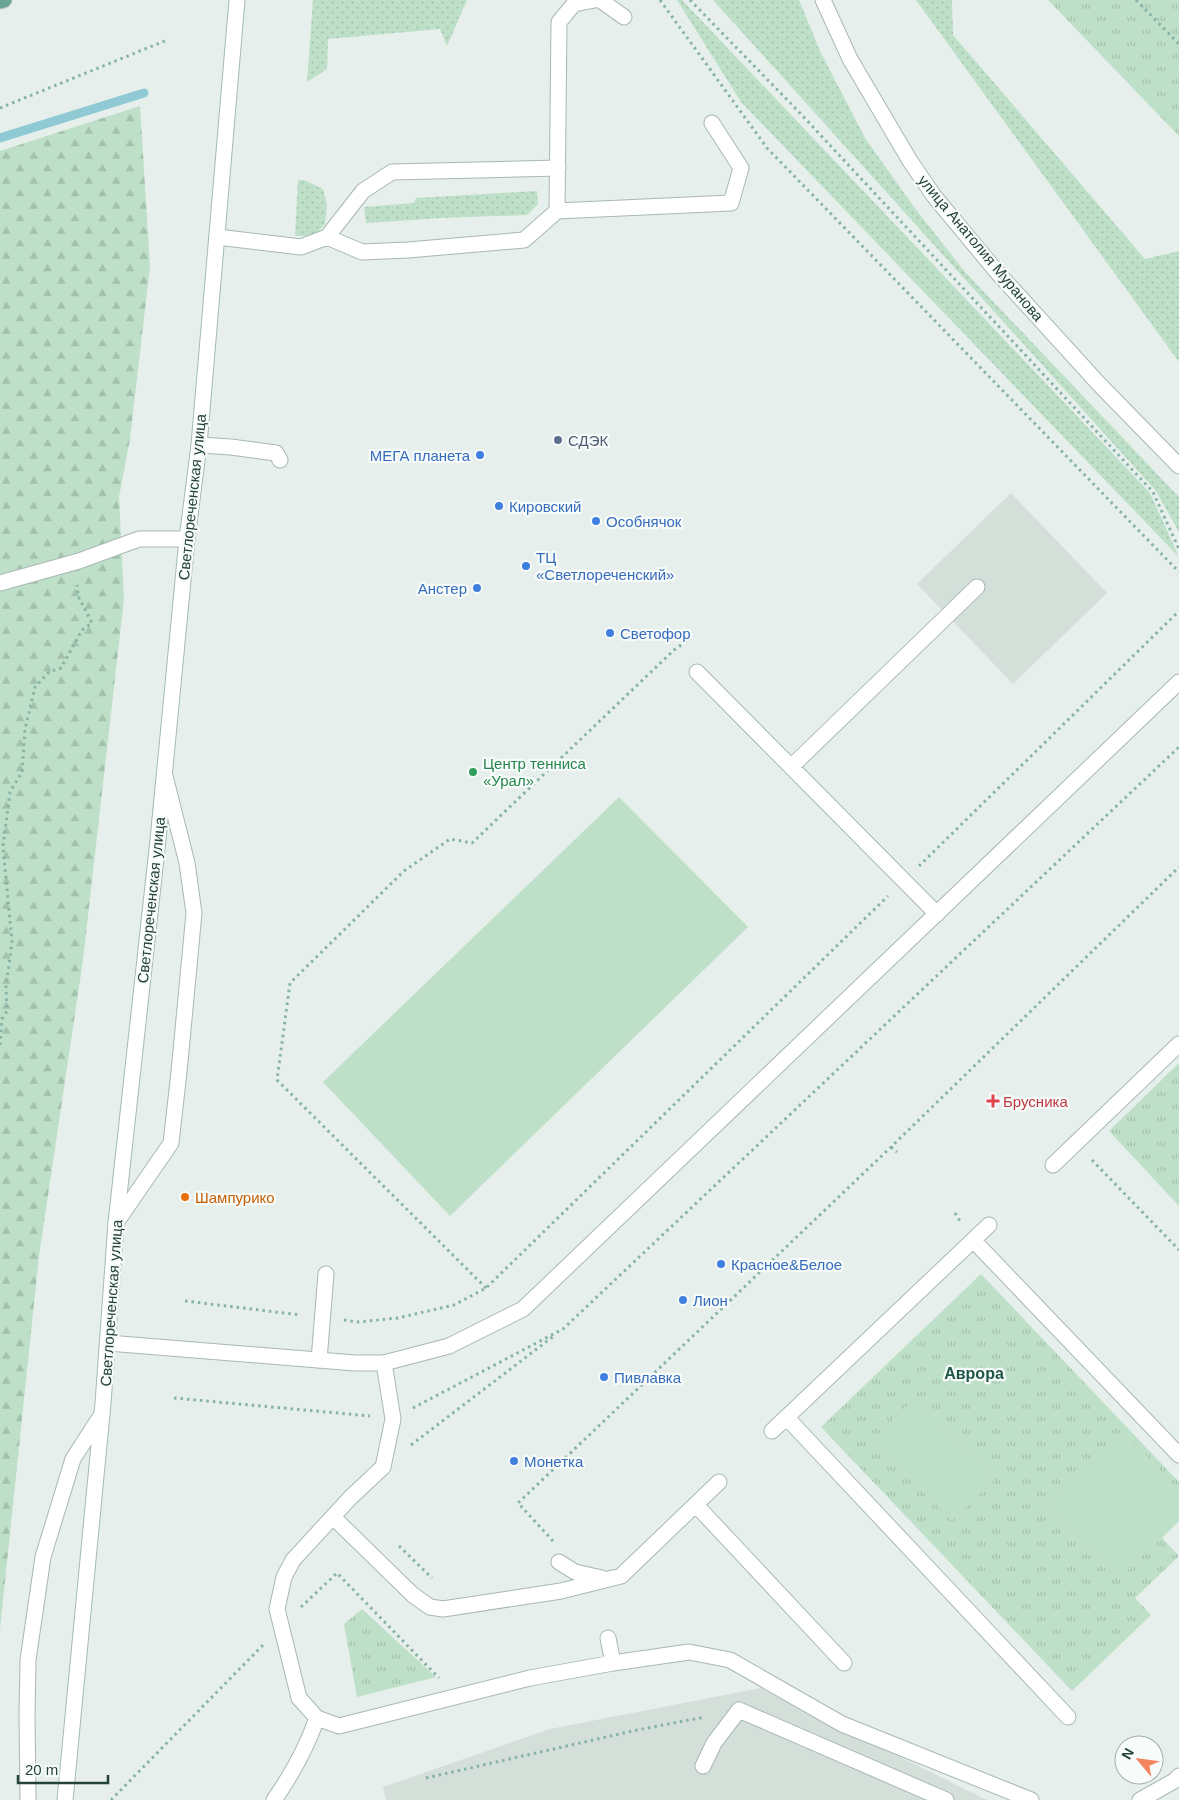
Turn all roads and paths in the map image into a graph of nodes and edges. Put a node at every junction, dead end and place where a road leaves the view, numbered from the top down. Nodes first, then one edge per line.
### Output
1 (4, 0) edge
2 (237, 0) edge
3 (595, 0) edge
4 (600, 0) edge
5 (660, 0) edge
6 (690, 0) edge
7 (823, 0) edge
8 (1136, 0) edge
9 (0, 1) edge
10 (624, 17) dead end
11 (167, 40) dead end
12 (1179, 44) edge
13 (0, 108) edge
14 (712, 123) dead end
15 (558, 168) junction
16 (557, 211) junction
17 (217, 237) junction
18 (327, 237) junction
19 (199, 445) junction
20 (280, 460) dead end
21 (1179, 466) edge
22 (187, 539) junction
23 (1179, 549) edge
24 (74, 562) junction
25 (1179, 572) edge
26 (0, 583) edge
27 (976, 587) dead end
28 (1179, 611) edge
29 (691, 638) dead end
30 (697, 672) dead end
31 (1179, 682) edge
32 (791, 767) junction
33 (164, 772) junction
34 (1179, 867) edge
35 (903, 881) junction
36 (937, 914) junction
37 (1179, 1044) edge
38 (0, 1045) edge
39 (1076, 1143) junction
40 (891, 1147) junction
41 (897, 1152) dead end
42 (1053, 1164) dead end
43 (116, 1223) junction
44 (989, 1225) dead end
45 (973, 1240) junction
46 (1179, 1250) edge
47 (326, 1274) dead end
48 (486, 1288) junction
49 (185, 1301) dead end
50 (322, 1318) junction
51 (563, 1329) dead end
52 (108, 1343) junction
53 (319, 1360) junction
54 (384, 1363) junction
55 (102, 1414) junction
56 (787, 1418) junction
57 (772, 1431) dead end
58 (1179, 1455) edge
59 (383, 1467) junction
60 (720, 1482) dead end
61 (696, 1506) junction
62 (333, 1517) junction
63 (392, 1539) dead end
64 (558, 1546) dead end
65 (559, 1562) dead end
66 (621, 1576) junction
67 (435, 1580) dead end
68 (281, 1626) junction
69 (608, 1638) dead end
70 (613, 1663) junction
71 (844, 1663) dead end
72 (456, 1696) junction
73 (740, 1710) junction
74 (1068, 1717) dead end
75 (317, 1718) junction
76 (703, 1766) dead end
77 (1179, 1776) edge
78 (426, 1778) dead end
79 (28, 1800) edge
80 (65, 1800) edge
81 (111, 1800) edge
82 (274, 1800) edge
83 (946, 1800) edge
84 (1031, 1800) edge
85 (1140, 1800) edge

1 - 9 main road
2 - 17 street, Светлореченская улица
3 - 15 street
4 - 10 street
5 - 25 path
6 - 23 path
7 - 21 street, улица Анатолия Муранова
8 - 12 path
11 - 13 path
14 - 16 street
15 - 16 street
15 - 18 street
16 - 18 street
17 - 18 street
17 - 19 street, Светлореченская улица
19 - 20 street
19 - 22 street, Светлореченская улица
22 - 24 street
22 - 33 street, Светлореченская улица
24 - 26 street
24 - 38 path
27 - 32 street
28 - 35 path
29 - 48 path
30 - 32 street
31 - 36 street
32 - 35 street
33 - 43 street, Светлореченская улица
33 - 43 street
34 - 40 path
35 - 36 street
35 - 48 path
36 - 54 street
37 - 39 street
39 - 42 street
39 - 46 path
40 - 41 path
40 - 64 path
43 - 52 street, Светлореченская улица
44 - 45 street
45 - 56 street
45 - 58 street
47 - 50 street
48 - 50 path
49 - 50 path
50 - 53 street
51 - 59 path
52 - 53 street
52 - 55 street, Светлореченская улица
53 - 54 street
54 - 59 street
55 - 79 street
55 - 80 street, Светлореченская улица
56 - 57 street
56 - 74 street
59 - 62 street
60 - 61 street
61 - 66 street
61 - 71 street
62 - 66 street
62 - 68 street
63 - 67 path
65 - 66 street
68 - 72 path
68 - 75 street
68 - 81 path
69 - 70 street
70 - 72 street
70 - 84 street
72 - 75 street
73 - 76 street
73 - 78 path
73 - 83 street
75 - 82 street
77 - 85 street

